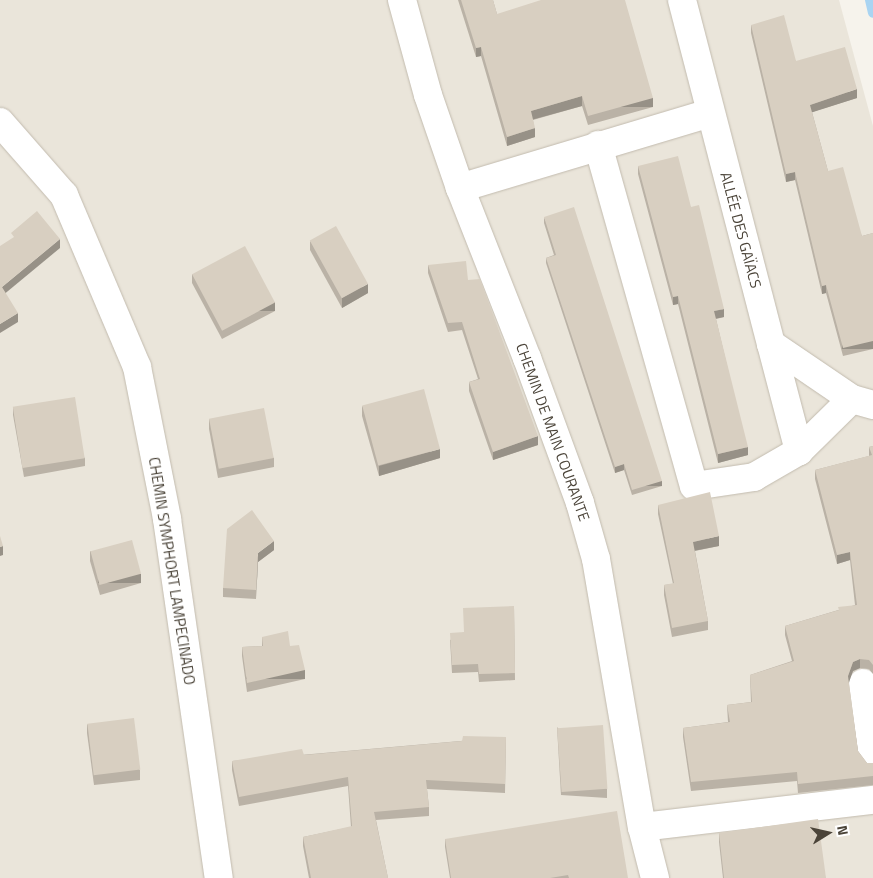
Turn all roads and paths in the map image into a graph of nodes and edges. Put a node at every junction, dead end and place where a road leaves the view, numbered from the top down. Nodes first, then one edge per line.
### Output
1 (402, 0) edge
2 (682, 0) edge
3 (710, 113) junction
4 (0, 122) edge
5 (598, 145) junction
6 (460, 188) junction
7 (771, 344) junction
8 (863, 402) edge
9 (799, 450) junction
10 (863, 682) dead end
11 (873, 758) edge
12 (873, 800) edge
13 (642, 827) junction
14 (219, 878) edge
15 (655, 878) edge

1 - 6 street, CHEMIN DE MAIN COURANTE
2 - 3 street, ALLÉE DES GAÏACS
3 - 5 street
3 - 7 street, ALLÉE DES GAÏACS
4 - 14 street, CHEMIN SYMPHORT LAMPECINADO
5 - 6 street
5 - 9 street
6 - 13 street, CHEMIN DE MAIN COURANTE
7 - 8 street
7 - 9 street, ALLÉE DES GAÏACS
8 - 9 street
10 - 11 street
12 - 13 street
13 - 15 street, CHEMIN DE MAIN COURANTE

